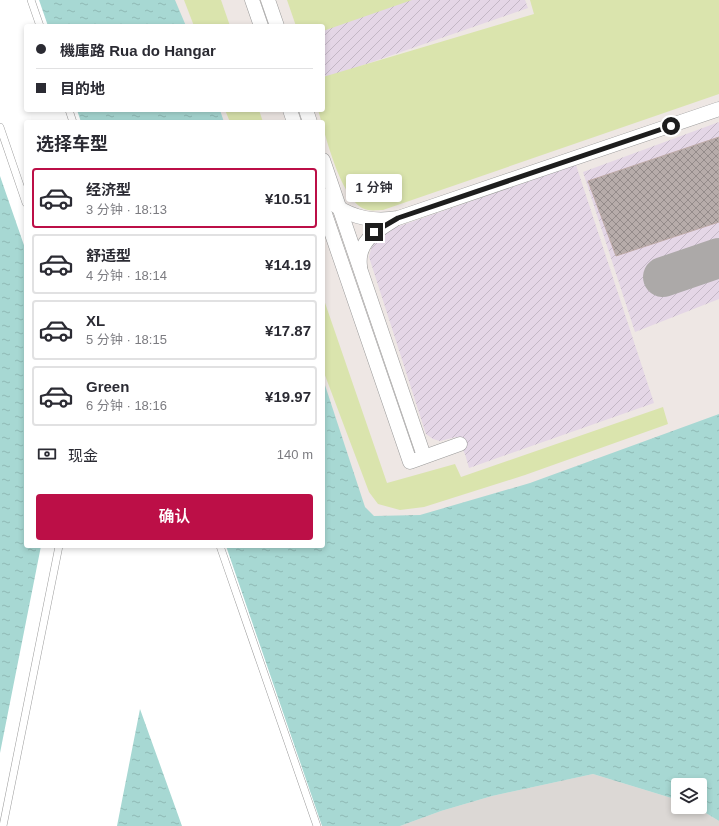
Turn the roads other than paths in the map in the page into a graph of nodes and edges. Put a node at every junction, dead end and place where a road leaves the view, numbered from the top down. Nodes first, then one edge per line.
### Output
1 (31, 0) edge
2 (252, 0) edge
3 (268, 0) edge
4 (39, 24) edge
5 (260, 24) edge
6 (276, 24) edge
7 (719, 109) edge
8 (0, 127) edge
9 (325, 166) edge
10 (24, 197) edge
11 (325, 197) edge
12 (340, 209) junction
13 (325, 214) edge
14 (398, 218) junction
15 (363, 276) junction
16 (460, 444) dead end
17 (424, 456) junction
18 (59, 548) edge
19 (221, 548) edge
20 (3, 826) edge
21 (317, 826) edge

1 - 4 lane
2 - 5 street
3 - 6 street
7 - 14 street
8 - 10 lane
9 - 12 street
11 - 12 street
12 - 14 street
12 - 15 street
13 - 17 street
14 - 15 street
15 - 17 street
16 - 17 street
18 - 20 lane
19 - 21 lane

